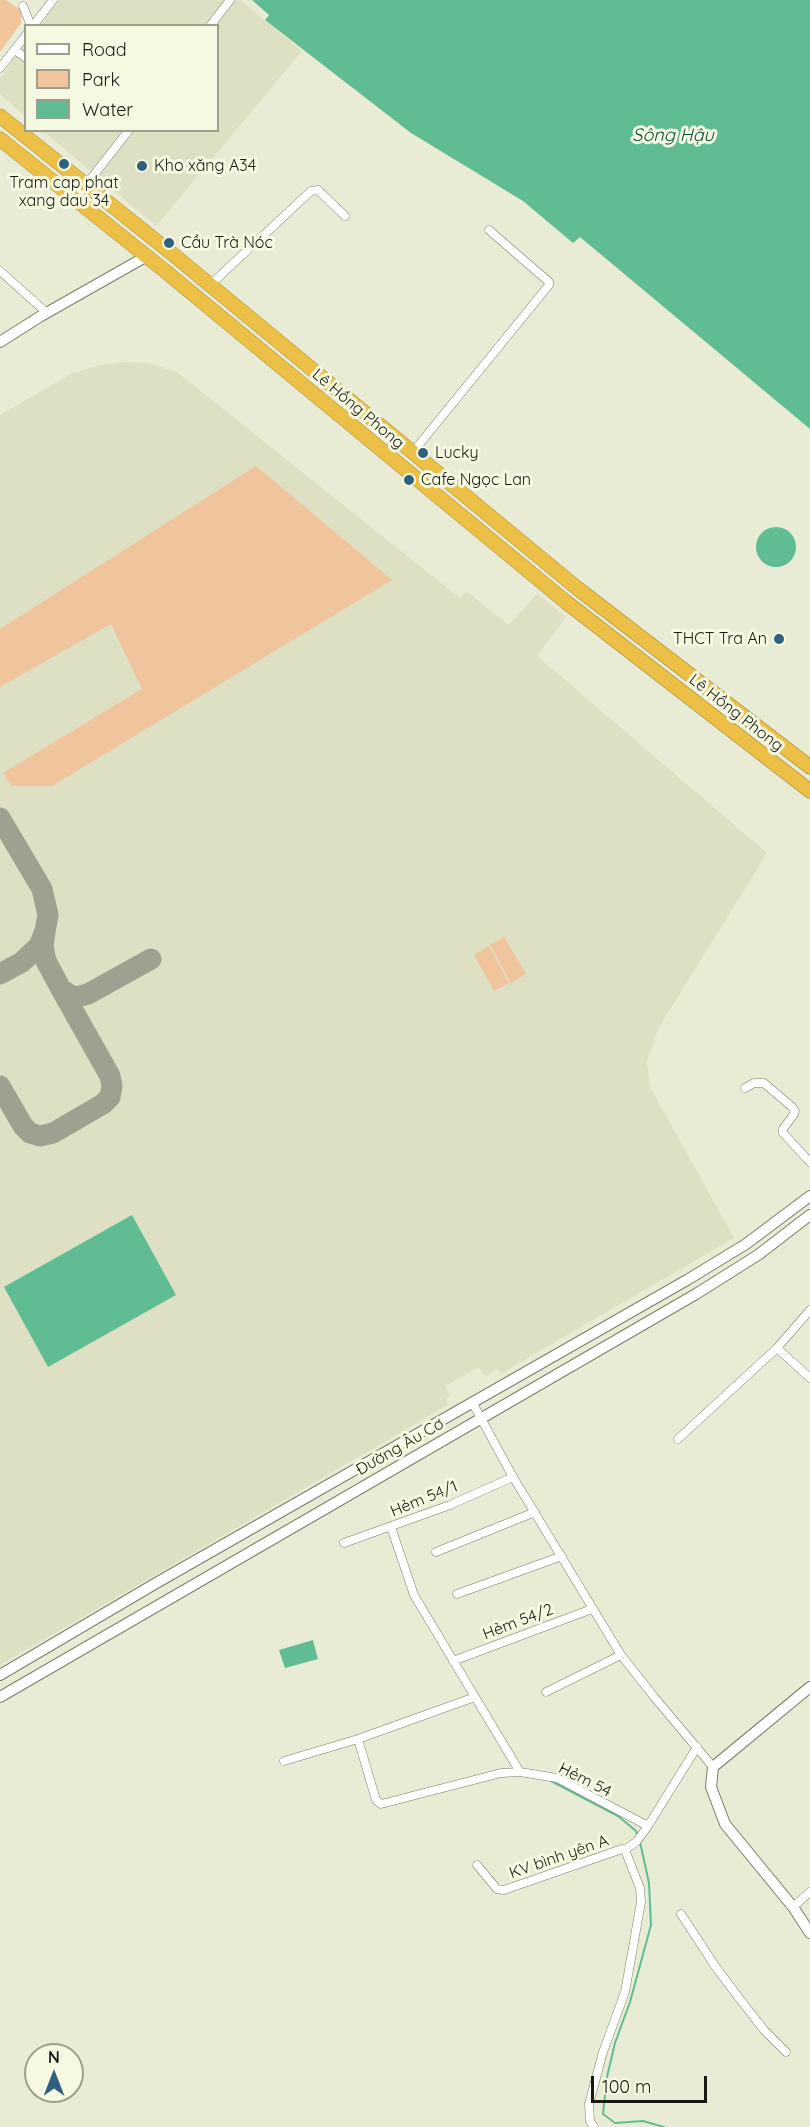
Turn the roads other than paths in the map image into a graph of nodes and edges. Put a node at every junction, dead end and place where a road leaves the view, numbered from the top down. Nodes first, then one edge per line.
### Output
1 (52, 0) edge
2 (230, 0) edge
3 (23, 6) dead end
4 (31, 24) edge
5 (34, 24) edge
6 (212, 24) edge
7 (24, 38) edge
8 (15, 50) junction
9 (24, 56) edge
10 (0, 68) edge
11 (0, 116) edge
12 (125, 132) edge
13 (2, 142) edge
14 (86, 185) junction
15 (75, 199) junction
16 (345, 216) dead end
17 (489, 230) dead end
18 (147, 256) junction
19 (175, 256) junction
20 (0, 271) edge
21 (165, 271) junction
22 (210, 285) junction
23 (47, 313) junction
24 (0, 342) edge
25 (413, 452) junction
26 (810, 767) edge
27 (810, 791) edge
28 (745, 1088) dead end
29 (810, 1162) edge
30 (810, 1196) edge
31 (810, 1215) edge
32 (661, 1295) junction
33 (670, 1309) junction
34 (810, 1310) edge
35 (777, 1348) junction
36 (810, 1378) edge
37 (472, 1402) junction
38 (481, 1417) junction
39 (678, 1439) dead end
40 (513, 1476) junction
41 (535, 1512) junction
42 (391, 1527) junction
43 (344, 1543) dead end
44 (436, 1551) dead end
45 (562, 1556) junction
46 (457, 1594) dead end
47 (592, 1609) junction
48 (621, 1655) junction
49 (453, 1661) junction
50 (0, 1675) edge
51 (810, 1688) edge
52 (546, 1692) dead end
53 (0, 1696) edge
54 (475, 1697) junction
55 (358, 1739) junction
56 (697, 1747) junction
57 (284, 1761) dead end
58 (713, 1767) junction
59 (520, 1772) junction
60 (648, 1826) junction
61 (625, 1850) junction
62 (477, 1865) dead end
63 (810, 1892) edge
64 (793, 1907) junction
65 (681, 1914) dead end
66 (810, 1933) edge
67 (786, 2052) dead end
68 (594, 2127) edge

1 - 5 street
2 - 6 street
3 - 4 street
7 - 8 street
8 - 9 street
8 - 10 street
11 - 14 highway, Lê Hồng Phong
12 - 14 street
13 - 15 highway, Lê Hồng Phong
14 - 15 street
14 - 19 highway, Lê Hồng Phong
15 - 18 highway, Lê Hồng Phong
16 - 22 street
17 - 25 street
18 - 21 highway, Lê Hồng Phong
18 - 23 street
19 - 21 highway
19 - 22 highway, Lê Hồng Phong
20 - 23 street
21 - 27 highway, Lê Hồng Phong
22 - 25 highway, Lê Hồng Phong
23 - 24 street
25 - 26 highway, Lê Hồng Phong
28 - 29 street
30 - 32 street, Đường Âu Cơ
31 - 33 street, Đường Âu Cơ
32 - 33 street
32 - 37 street, Đường Âu Cơ
33 - 38 street, Đường Âu Cơ
34 - 35 street
35 - 36 street
35 - 39 street
37 - 38 street
37 - 50 street, Đường Âu Cơ
38 - 40 street
38 - 53 street, Đường Âu Cơ
40 - 41 street
40 - 42 street, Hẻm 54/1
41 - 44 street
41 - 45 street
42 - 43 street, Hẻm 54/1
42 - 49 street
45 - 46 street
45 - 47 street
47 - 48 street
47 - 49 street, Hẻm 54/2
48 - 52 street
48 - 56 street
49 - 54 street
51 - 58 street
54 - 55 street
54 - 59 street
55 - 57 street
55 - 59 street, Hẻm 54
56 - 58 street
56 - 60 street
58 - 64 street
59 - 60 street, Hẻm 54
60 - 61 street
61 - 62 street, KV bình yên A
61 - 68 street, KV bình yên A
63 - 64 street
64 - 66 street
65 - 67 street

